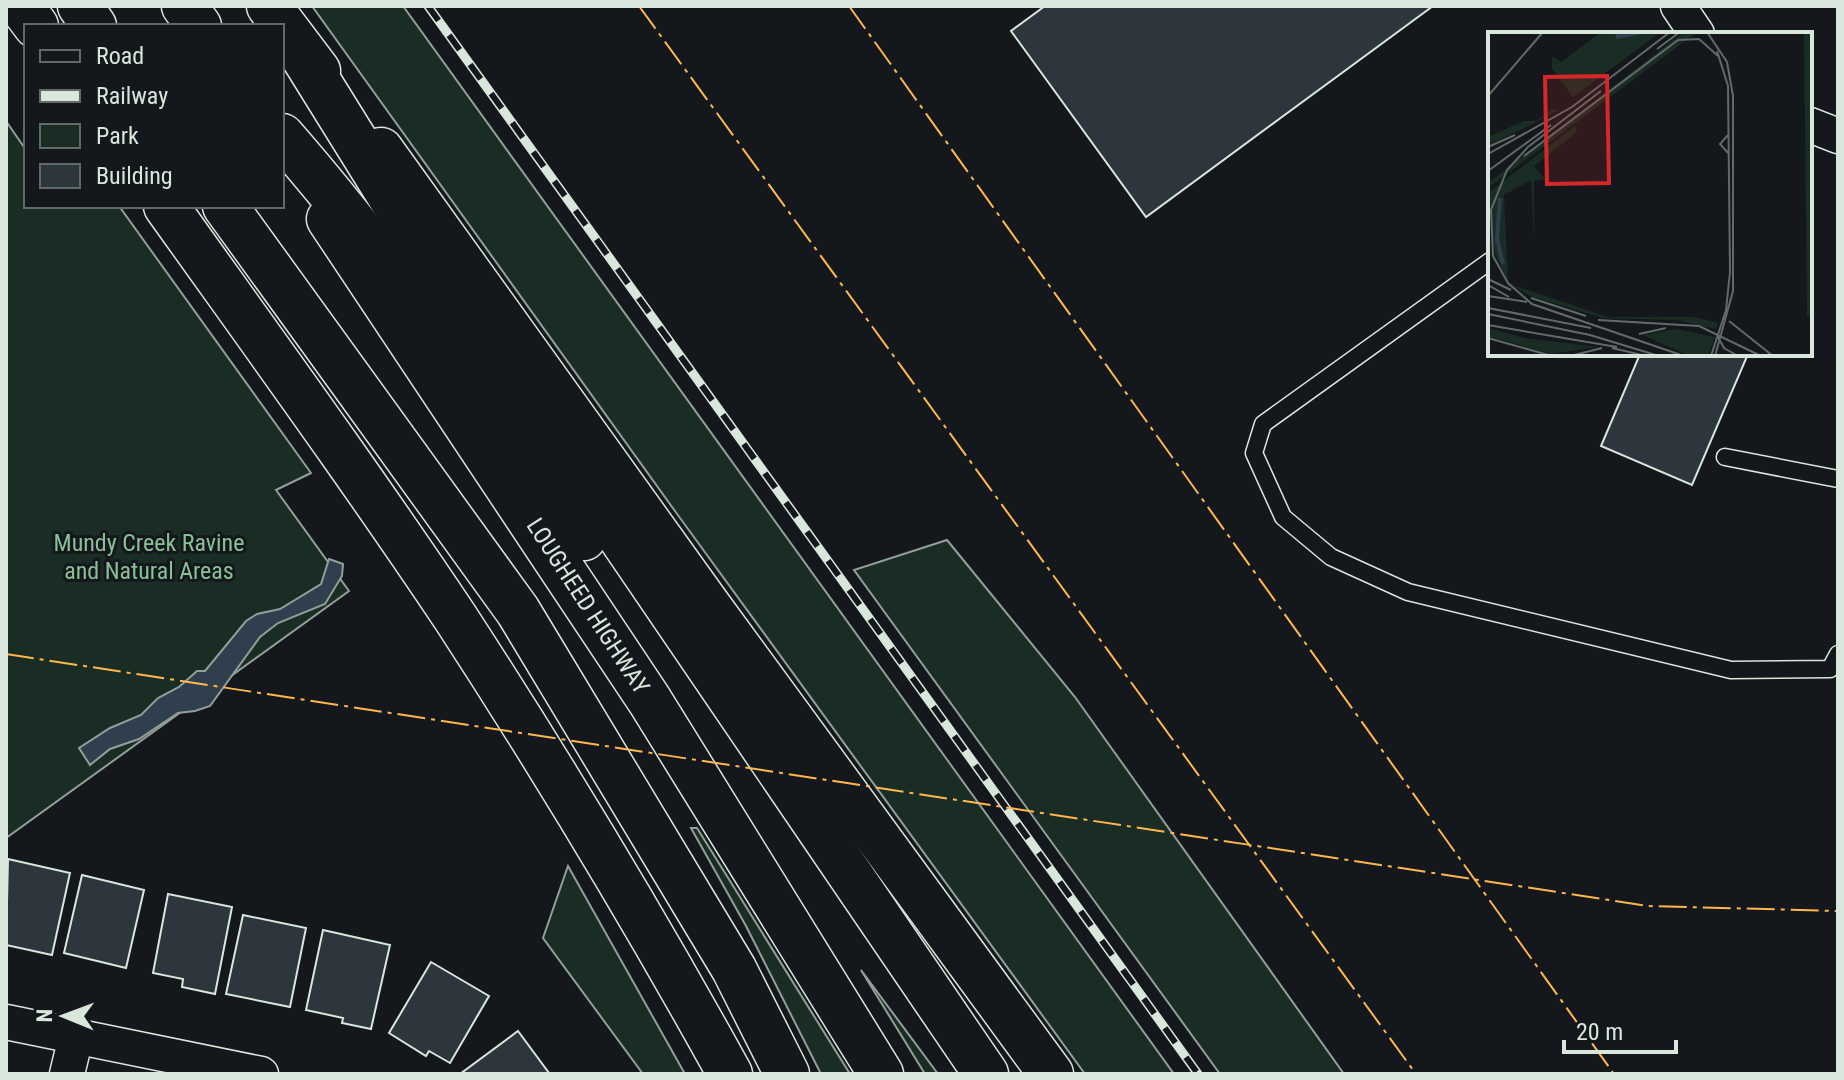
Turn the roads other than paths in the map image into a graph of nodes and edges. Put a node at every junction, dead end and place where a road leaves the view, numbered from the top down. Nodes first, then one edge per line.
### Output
1 (21, 6) edge
2 (80, 6) edge
3 (184, 6) edge
4 (269, 6) edge
5 (1678, 6) edge
6 (34, 24) edge
7 (93, 24) edge
8 (198, 24) edge
9 (282, 24) edge
10 (284, 28) edge
11 (1696, 32) edge
12 (294, 42) junction
13 (1812, 126) edge
14 (1838, 136) edge
15 (284, 138) edge
16 (284, 150) edge
17 (167, 208) edge
18 (226, 208) edge
19 (1488, 262) edge
20 (1725, 457) dead end
21 (1838, 479) edge
22 (1838, 654) edge
23 (6, 1022) edge
24 (76, 1037) junction
25 (67, 1074) edge
26 (261, 1074) edge
27 (730, 1074) edge
28 (787, 1074) edge
29 (881, 1074) edge
30 (959, 1074) edge
31 (986, 1074) edge
32 (1051, 1074) edge

1 - 6 main road
2 - 7 main road
3 - 8 main road
4 - 9 main road
5 - 11 street
10 - 12 main road
12 - 31 main road
12 - 32 main road
13 - 14 street
15 - 30 main road
16 - 29 main road, LOUGHEED HIGHWAY
17 - 27 main road
18 - 28 main road
19 - 22 lane
20 - 21 lane
23 - 24 street
24 - 25 street
24 - 26 street

